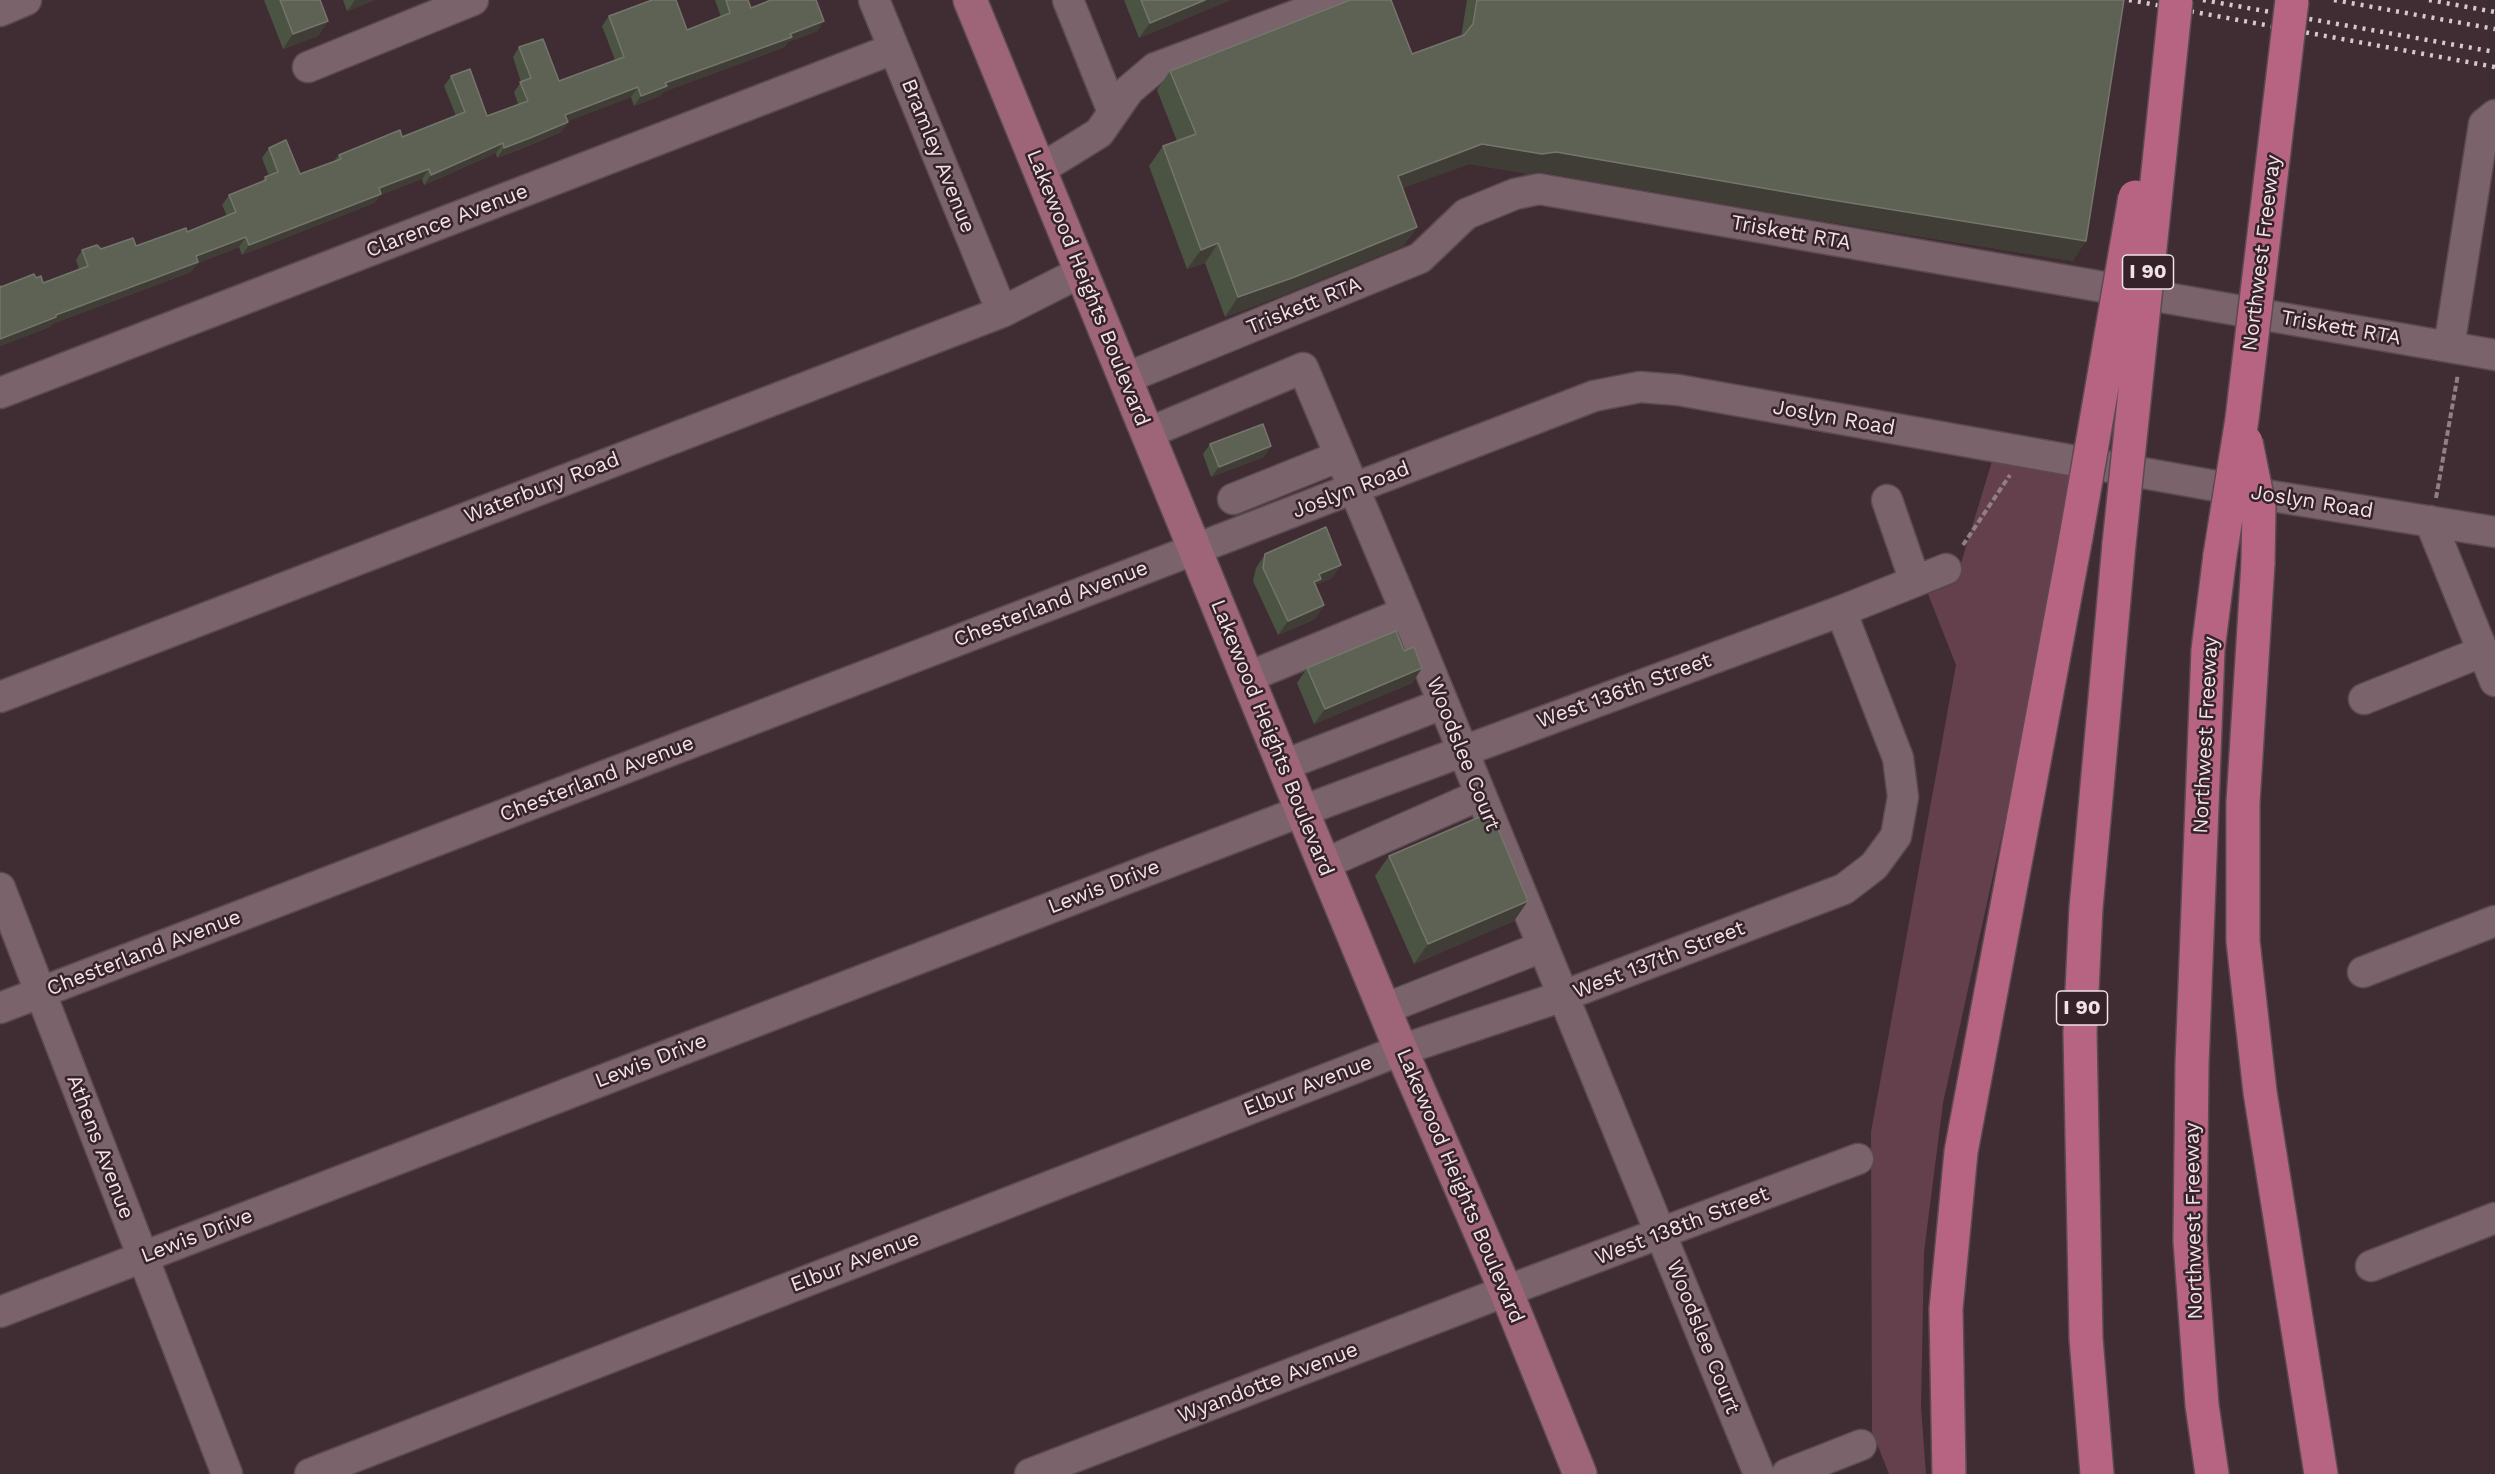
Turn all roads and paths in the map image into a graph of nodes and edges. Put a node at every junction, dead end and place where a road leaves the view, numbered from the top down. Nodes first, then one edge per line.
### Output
1 (26, 0) edge
2 (473, 0) edge
3 (874, 0) edge
4 (970, 0) edge
5 (1068, 0) edge
6 (1336, 0) edge
7 (2170, 0) edge
8 (2176, 0) edge
9 (2292, 0) edge
10 (0, 10) edge
11 (893, 49) junction
12 (308, 67) dead end
13 (1113, 112) junction
14 (2495, 115) edge
15 (1039, 170) junction
16 (1081, 272) junction
17 (1002, 312) junction
18 (2456, 348) junction
19 (2495, 355) edge
20 (1126, 378) junction
21 (0, 393) edge
22 (2242, 419) junction
23 (1148, 433) junction
24 (1340, 456) junction
25 (2010, 475) dead end
26 (1353, 489) junction
27 (1233, 499) dead end
28 (1887, 500) dead end
29 (2433, 509) junction
30 (2495, 532) edge
31 (1195, 549) junction
32 (1954, 557) joint
33 (1915, 581) junction
34 (1841, 611) junction
35 (1406, 612) junction
36 (2484, 651) junction
37 (1248, 677) junction
38 (2495, 681) edge
39 (0, 697) edge
40 (2364, 699) dead end
41 (1442, 704) junction
42 (1462, 751) junction
43 (1284, 765) junction
44 (1480, 795) junction
45 (1302, 811) junction
46 (1324, 864) junction
47 (0, 888) edge
48 (2495, 921) edge
49 (1542, 947) junction
50 (2363, 972) dead end
51 (40, 993) junction
52 (1563, 996) junction
53 (0, 1008) edge
54 (1384, 1009) junction
55 (1401, 1050) junction
56 (1858, 1159) dead end
57 (2495, 1218) edge
58 (1661, 1235) junction
59 (143, 1257) junction
60 (2371, 1266) dead end
61 (1506, 1291) junction
62 (0, 1312) edge
63 (1861, 1445) dead end
64 (227, 1474) edge
65 (310, 1474) edge
66 (1030, 1474) edge
67 (1580, 1474) edge
68 (1759, 1474) edge
69 (1787, 1474) edge
70 (1949, 1474) edge
71 (2097, 1474) edge
72 (2212, 1474) edge
73 (2321, 1474) edge

1 - 10 street
2 - 12 street
3 - 11 street, Bramley Avenue
4 - 15 main road, Lakewood Heights Boulevard
5 - 13 street
6 - 13 street
7 - 70 highway, bridge
8 - 71 highway, I 90, bridge
9 - 22 highway, Northwest Freeway, bridge
11 - 17 street, Bramley Avenue
11 - 21 street, Clarence Avenue
13 - 15 street
14 - 18 street
15 - 16 main road, Lakewood Heights Boulevard
16 - 17 street, Waterbury Road
16 - 20 main road, Lakewood Heights Boulevard
17 - 39 street, Waterbury Road
18 - 19 street, Triskett RTA
18 - 20 street, Triskett RTA
18 - 29 path
20 - 23 main road, Lakewood Heights Boulevard
22 - 72 highway, Northwest Freeway, bridge
22 - 73 highway, bridge
23 - 24 street, Woodslee Court
23 - 31 main road, Lakewood Heights Boulevard
24 - 26 street, Woodslee Court
24 - 27 street
25 - 32 path
26 - 29 street, Joslyn Road
26 - 31 street, Joslyn Road
26 - 35 street, Woodslee Court
28 - 33 street
29 - 30 street, Joslyn Road
29 - 36 street
31 - 37 main road, Lakewood Heights Boulevard
31 - 51 street, Chesterland Avenue
32 - 33 street, West 136th Street
33 - 34 street, West 136th Street
34 - 42 street, West 136th Street
34 - 52 street, West 137th Street
35 - 37 street
35 - 41 street, Woodslee Court
36 - 38 street
36 - 40 street
37 - 43 main road, Lakewood Heights Boulevard
41 - 42 street, Woodslee Court
41 - 43 street
42 - 44 street, Woodslee Court
42 - 45 street, West 136th Street
43 - 45 main road, Lakewood Heights Boulevard
44 - 46 street
44 - 49 street, Woodslee Court
45 - 46 main road, Lakewood Heights Boulevard
45 - 59 street, Lewis Drive
46 - 54 main road, Lakewood Heights Boulevard
47 - 51 street, Athens Avenue
48 - 50 street
49 - 52 street, Woodslee Court
49 - 54 street
51 - 53 street, Chesterland Avenue
51 - 59 street, Athens Avenue
52 - 55 street, West 137th Street
52 - 58 street, Woodslee Court
54 - 55 main road, Lakewood Heights Boulevard
55 - 61 main road, Lakewood Heights Boulevard
55 - 65 street, Elbur Avenue
56 - 58 street, West 138th Street
57 - 60 street
58 - 61 street, West 138th Street
58 - 68 street, Woodslee Court
59 - 62 street, Lewis Drive
59 - 64 street, Athens Avenue
61 - 66 street, Wyandotte Avenue
61 - 67 main road, Lakewood Heights Boulevard
63 - 69 street

